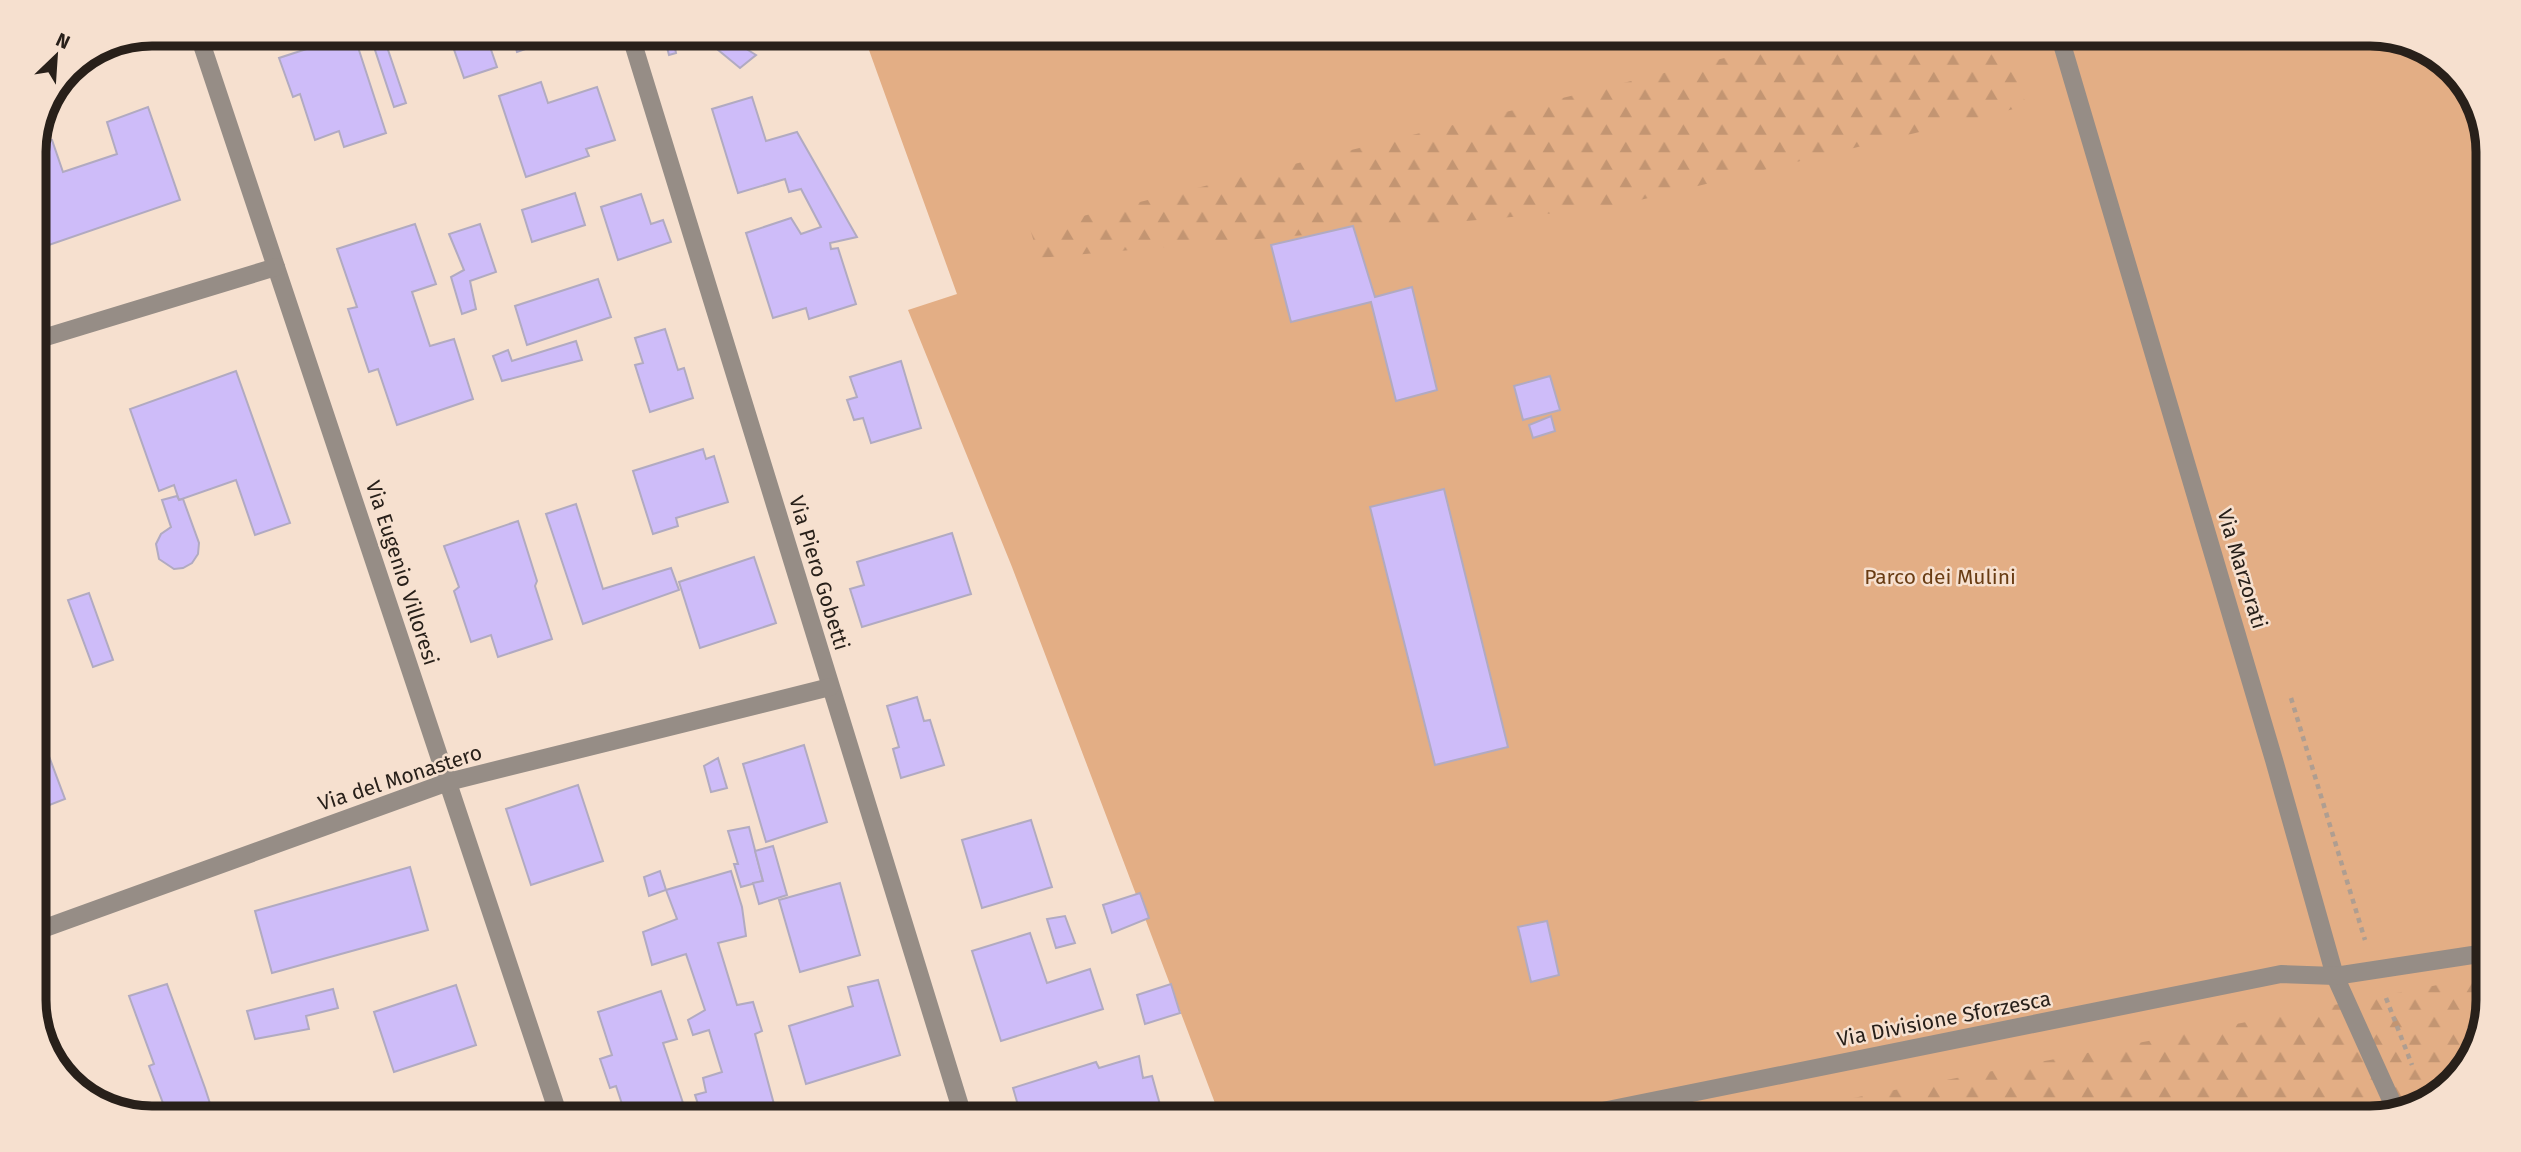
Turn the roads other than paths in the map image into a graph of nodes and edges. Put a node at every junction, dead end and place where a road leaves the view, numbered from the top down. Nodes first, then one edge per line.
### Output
1 (202, 45) edge
2 (634, 45) edge
3 (2062, 45) edge
4 (276, 267) junction
5 (46, 337) edge
6 (830, 687) junction
7 (448, 782) junction
8 (46, 928) edge
9 (2476, 955) edge
10 (2334, 976) junction
11 (2393, 1104) edge
12 (555, 1106) edge
13 (960, 1106) edge
14 (1627, 1106) edge

1 - 4 street, Via Eugenio Villoresi
2 - 6 street, Via Piero Gobetti
3 - 10 street, Via Marzorati
4 - 5 street
4 - 7 street, Via Eugenio Villoresi
6 - 7 street, Via del Monastero
6 - 13 street, Via Piero Gobetti
7 - 8 street, Via del Monastero
7 - 12 street, Via Eugenio Villoresi
9 - 10 street, Via Divisione Sforzesca
10 - 11 street, Via Marzorati
10 - 14 street, Via Divisione Sforzesca

